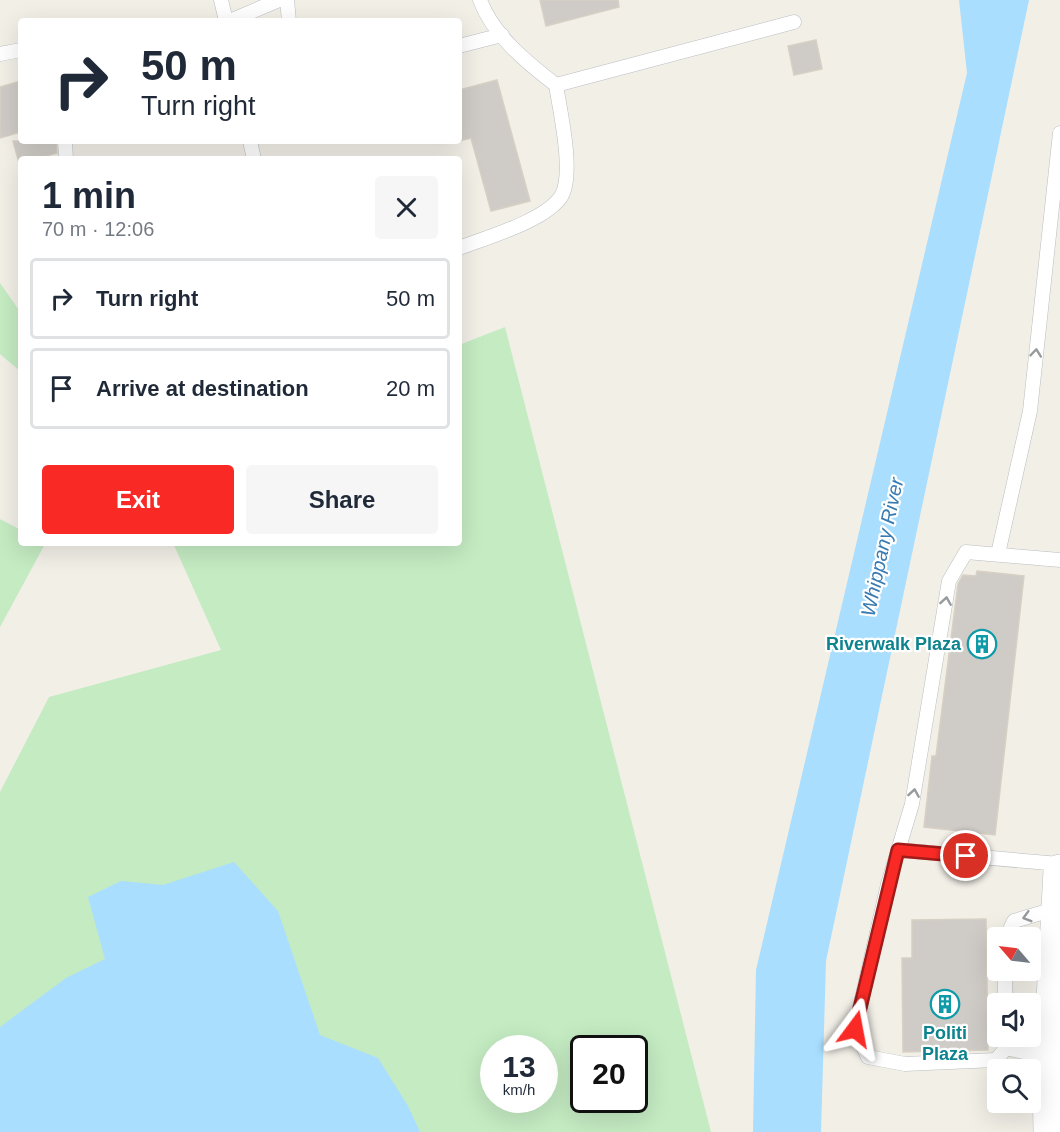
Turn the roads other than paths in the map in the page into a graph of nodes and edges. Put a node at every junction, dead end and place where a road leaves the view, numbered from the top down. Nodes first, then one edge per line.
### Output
1 (221, 0) edge
2 (279, 0) edge
3 (286, 0) edge
4 (480, 0) edge
5 (227, 18) edge
6 (235, 18) edge
7 (289, 18) edge
8 (794, 22) dead end
9 (502, 35) junction
10 (462, 45) edge
11 (18, 51) edge
12 (0, 54) edge
13 (556, 85) junction
14 (1060, 133) edge
15 (462, 247) edge
16 (998, 554) junction
17 (1060, 560) edge
18 (898, 850) junction
19 (1060, 864) edge
20 (1060, 870) edge
21 (1059, 908) edge
22 (1011, 927) edge
23 (1057, 984) edge
24 (1054, 1043) edge
25 (1003, 1047) edge
26 (1050, 1132) edge

1 - 5 lane
2 - 6 lane
3 - 7 lane
4 - 9 lane
8 - 13 lane
9 - 10 lane
9 - 13 lane
11 - 12 lane
13 - 15 lane
16 -> 14 lane
16 - 17 lane
18 -> 16 lane
18 - 19 lane
18 - 25 lane
20 - 21 main road
21 -> 22 lane
21 - 23 main road
23 - 24 main road
24 - 26 main road

